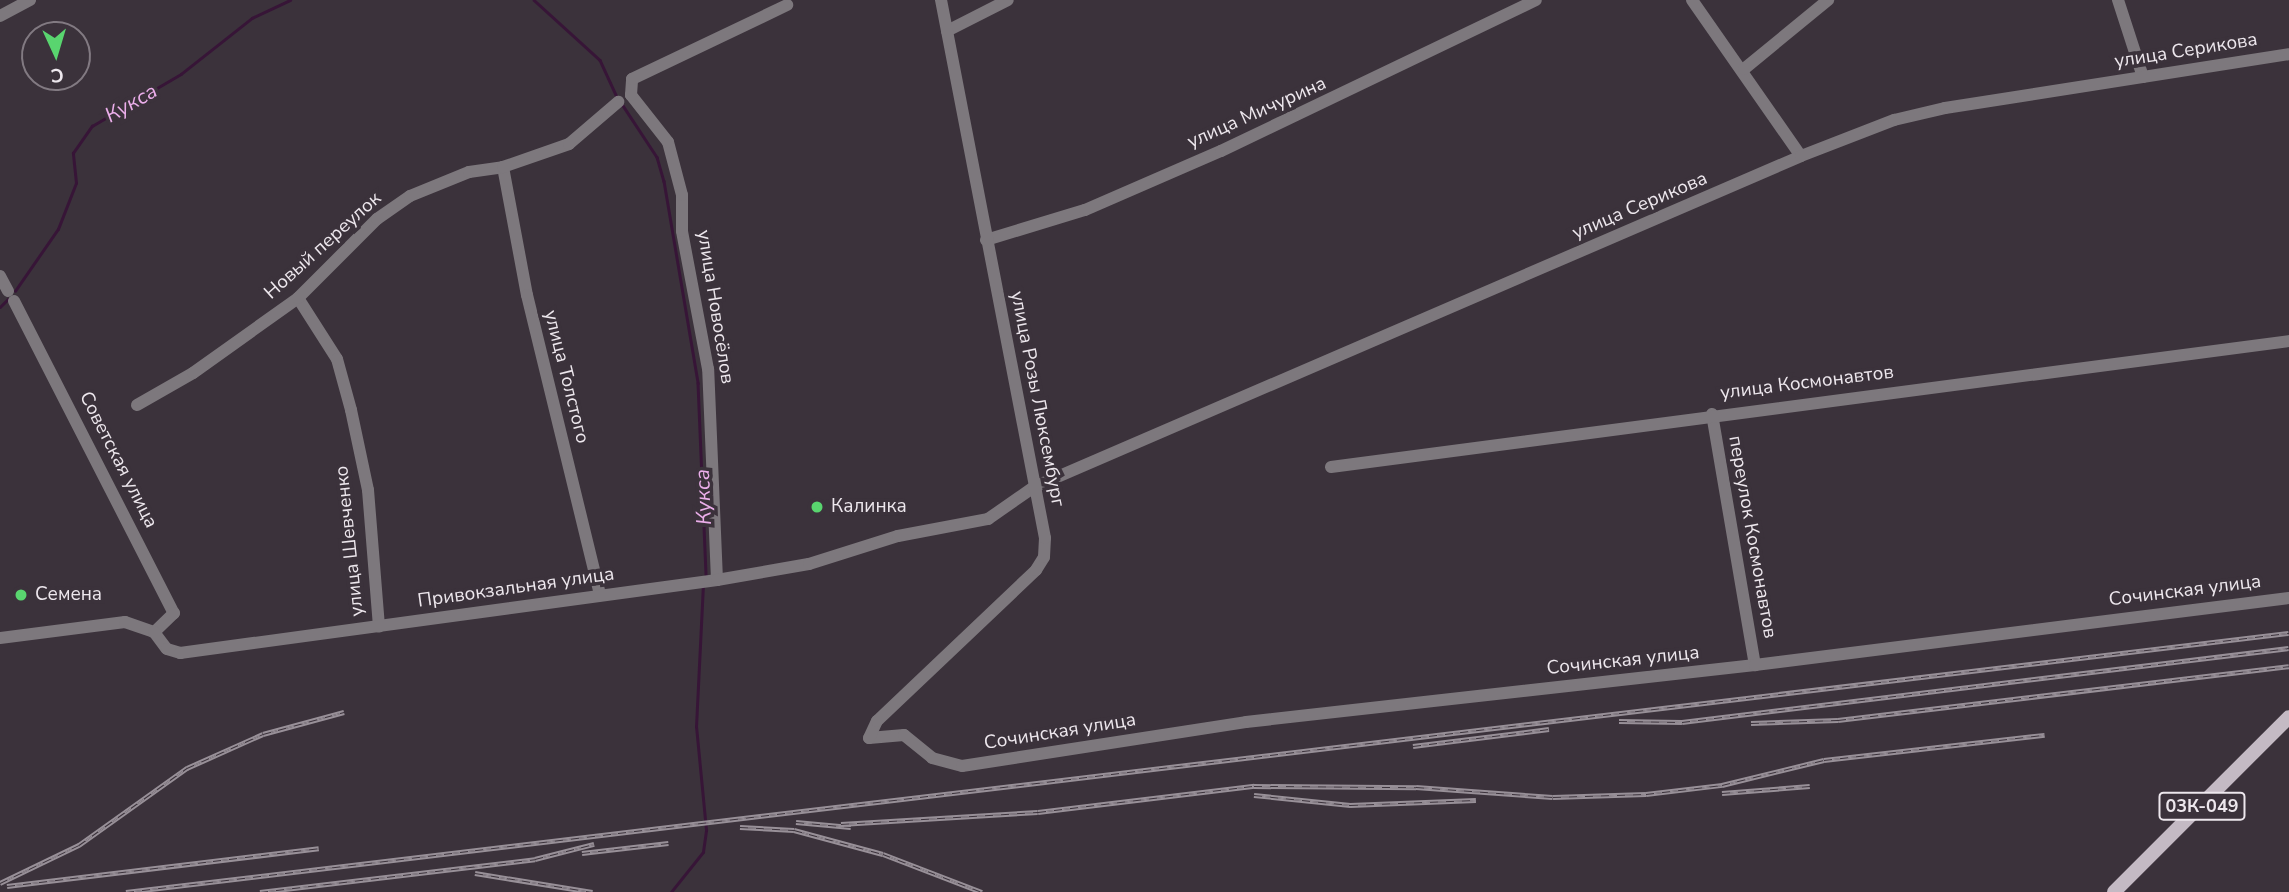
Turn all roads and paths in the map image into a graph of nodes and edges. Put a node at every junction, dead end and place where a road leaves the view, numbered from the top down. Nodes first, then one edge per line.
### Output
1 (30, 0) edge
2 (941, 0) edge
3 (1008, 0) edge
4 (1536, 0) edge
5 (1692, 0) edge
6 (1828, 0) edge
7 (2118, 0) edge
8 (787, 5) dead end
9 (0, 16) edge
10 (947, 31) junction
11 (2289, 54) edge
12 (1744, 69) junction
13 (2143, 77) junction
14 (618, 102) dead end
15 (1801, 156) junction
16 (503, 167) junction
17 (986, 240) junction
18 (0, 276) edge
19 (298, 298) junction
20 (2289, 341) edge
21 (136, 405) dead end
22 (1712, 414) junction
23 (1331, 467) dead end
24 (1034, 487) junction
25 (709, 581) junction
26 (600, 595) junction
27 (2289, 598) edge
28 (379, 627) junction
29 (154, 632) junction
30 (0, 638) edge
31 (1755, 666) junction
32 (2289, 717) edge
33 (962, 766) joint
34 (2114, 892) edge

1 - 9 street
2 - 10 street, улица Розы Люксембург
3 - 10 street
4 - 17 street, улица Мичурина
5 - 12 street
6 - 12 street
7 - 13 street
8 - 25 street, улица Новосёлов
10 - 17 street, улица Розы Люксембург
11 - 13 street, улица Серикова
12 - 15 street
13 - 15 street, улица Серикова
14 - 16 street, Новый переулок
15 - 24 street, улица Серикова
16 - 19 street, Новый переулок
16 - 26 street, улица Толстого
17 - 24 street, улица Розы Люксембург
18 - 29 street, Советская улица
19 - 21 street, Новый переулок
19 - 28 street, улица Шевченко
20 - 22 street, улица Космонавтов
22 - 23 street, улица Космонавтов
22 - 31 street, переулок Космонавтов
24 - 25 street, Привокзальная улица
24 - 33 street, улица Розы Люксембург
25 - 26 street, Привокзальная улица
26 - 28 street, Привокзальная улица
27 - 31 street, Сочинская улица
28 - 29 street, Привокзальная улица
29 - 30 street, Привокзальная улица
31 - 33 street, Сочинская улица
32 - 34 main road, 03К-049

